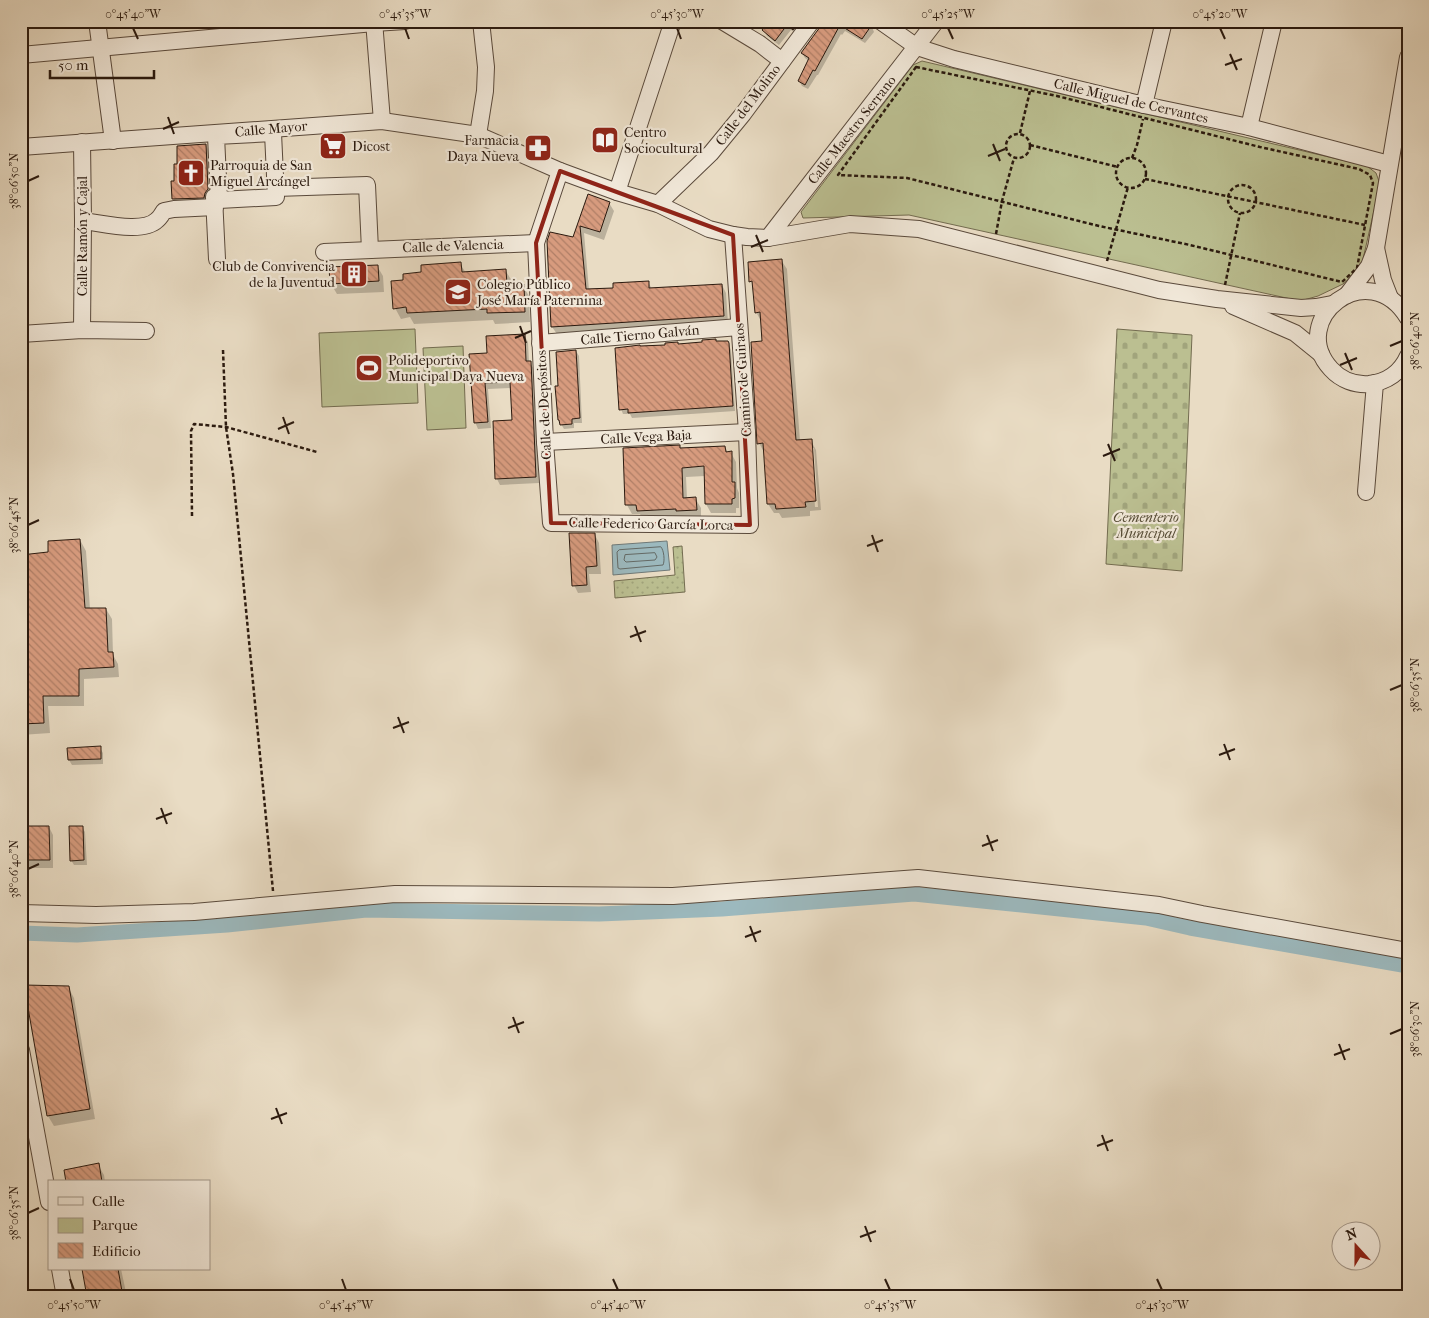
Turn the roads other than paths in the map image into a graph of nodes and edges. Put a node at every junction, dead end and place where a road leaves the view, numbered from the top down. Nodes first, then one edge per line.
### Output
1 (96, 21) edge
2 (405, 21) edge
3 (481, 21) edge
4 (673, 21) edge
5 (722, 21) edge
6 (812, 21) edge
7 (880, 21) edge
8 (936, 21) edge
9 (1164, 21) edge
10 (1274, 21) edge
11 (374, 22) edge
12 (916, 47) junction
13 (99, 48) junction
14 (21, 55) edge
15 (1408, 57) edge
16 (782, 61) junction
17 (1144, 111) junction
18 (382, 121) junction
19 (1249, 127) junction
20 (211, 134) junction
21 (478, 135) junction
22 (113, 141) junction
23 (82, 142) junction
24 (21, 147) edge
25 (1389, 164) junction
26 (560, 171) junction
27 (276, 188) junction
28 (617, 192) junction
29 (658, 204) junction
30 (215, 207) junction
31 (84, 221) junction
32 (733, 235) junction
33 (768, 238) junction
34 (536, 243) junction
35 (1376, 248) junction
36 (370, 250) junction
37 (324, 252) dead end
38 (217, 259) dead end
39 (1220, 294) junction
40 (1347, 295) junction
41 (1390, 298) junction
42 (1332, 304) junction
43 (1408, 318) edge
44 (739, 327) junction
45 (82, 330) junction
46 (146, 331) dead end
47 (21, 334) edge
48 (540, 343) junction
49 (1321, 354) junction
50 (1408, 356) edge
51 (1402, 372) edge
52 (1376, 383) junction
53 (747, 432) junction
54 (545, 442) junction
55 (1366, 492) dead end
56 (551, 523) joint
57 (750, 525) joint
58 (21, 913) edge
59 (1408, 951) edge
60 (21, 1050) edge
61 (48, 1197) edge
62 (60, 1270) edge
63 (65, 1297) edge

1 - 13 street
2 - 11 street
3 - 21 street
4 - 28 street
5 - 16 street
6 - 16 street, Calle del Molino
7 - 12 street, Calle Miguel de Cervantes
8 - 12 street, Calle Maestro Serrano
9 - 17 street
10 - 19 street
11 - 13 street
11 - 18 street
12 - 17 street, Calle Miguel de Cervantes
12 - 33 street, Calle Maestro Serrano
13 - 14 street
13 - 22 street
15 - 25 street
16 - 29 street, Calle del Molino
17 - 19 street, Calle Miguel de Cervantes
18 - 20 street, Calle Mayor
18 - 21 street, Calle Mayor
19 - 25 street, Calle Miguel de Cervantes
20 - 22 street, Calle Mayor
20 - 30 street
21 - 26 street, Calle Mayor
22 - 23 street, Calle Mayor
23 - 24 street, Calle Mayor
23 - 31 street, Calle Ramón y Cajal
25 - 35 street
26 - 28 street, Calle Mayor
26 - 34 street, Calle de Depósitos
27 - 27 street
27 - 36 street
28 - 29 street, Calle Mayor
29 - 32 street, Calle Mayor
30 - 31 street
30 - 38 street
31 - 45 street, Calle Ramón y Cajal
32 - 33 street, Calle Mayor
32 - 44 street, Camino de Guiraos
33 - 39 street, Calle Mayor
34 - 36 street, Calle de Valencia
34 - 48 street, Calle de Depósitos
35 - 40 street
35 - 41 street
36 - 37 street, Calle de Valencia
39 - 42 street
39 - 49 street
40 - 41 street
40 - 42 street
41 - 43 street
42 - 49 street
44 - 48 street, Calle Tierno Galván
44 - 53 street, Camino de Guiraos
45 - 46 street
45 - 47 street
48 - 54 street, Calle de Depósitos
49 - 52 street
50 - 51 street
51 - 52 street
52 - 55 street
53 - 54 street, Calle Vega Baja
53 - 57 street, Camino de Guiraos
54 - 56 street, Calle de Depósitos
56 - 57 street, Calle Federico García Lorca
58 - 59 street
60 - 61 street
62 - 63 street

